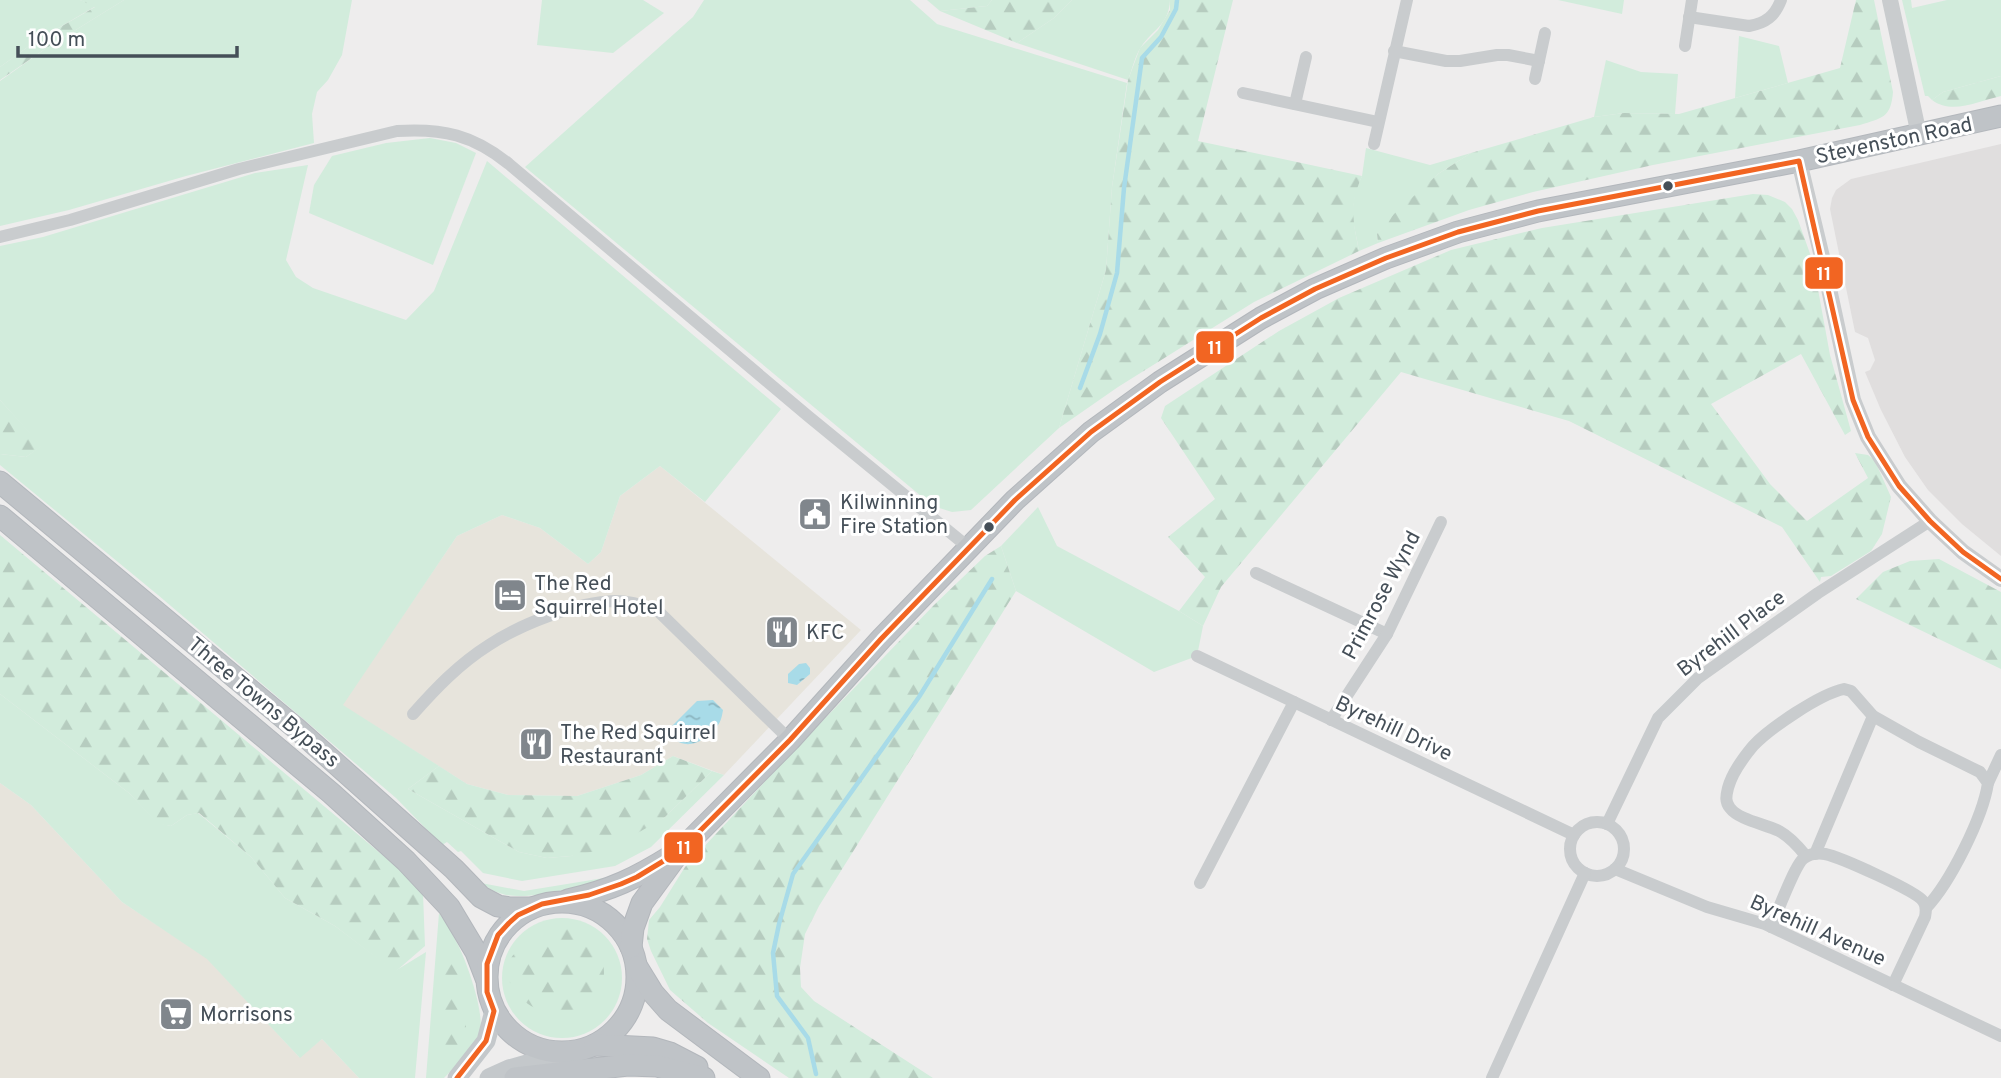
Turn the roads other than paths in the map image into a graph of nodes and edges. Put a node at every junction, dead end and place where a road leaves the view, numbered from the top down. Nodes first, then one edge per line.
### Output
1 (1407, 0) edge
2 (1692, 0) edge
3 (1781, 0) edge
4 (1890, 0) edge
5 (1689, 17) junction
6 (1545, 33) dead end
7 (1685, 46) dead end
8 (1394, 51) junction
9 (1306, 57) dead end
10 (1539, 61) junction
11 (1535, 79) dead end
12 (1243, 93) dead end
13 (1295, 104) junction
14 (2001, 116) edge
15 (1378, 122) junction
16 (1919, 135) junction
17 (1374, 144) dead end
18 (1799, 161) junction
19 (0, 237) edge
20 (0, 482) edge
21 (0, 516) edge
22 (1930, 521) junction
23 (1441, 522) dead end
24 (968, 547) junction
25 (1256, 573) dead end
26 (2001, 579) edge
27 (1387, 634) junction
28 (1197, 656) dead end
29 (1294, 702) junction
30 (413, 713) dead end
31 (1873, 716) junction
32 (1331, 720) junction
33 (789, 740) junction
34 (2001, 755) edge
35 (1988, 783) junction
36 (1607, 824) junction
37 (1574, 835) junction
38 (680, 851) junction
39 (1811, 855) junction
40 (1615, 869) junction
41 (1585, 873) junction
42 (1200, 883) dead end
43 (559, 901) junction
44 (531, 908) junction
45 (1926, 908) junction
46 (1771, 927) junction
47 (634, 957) junction
48 (486, 978) junction
49 (1894, 985) junction
50 (494, 1011) junction
51 (2001, 1036) edge
52 (595, 1045) junction
53 (569, 1052) junction
54 (457, 1078) edge
55 (489, 1078) edge
56 (515, 1078) edge
57 (704, 1078) edge
58 (713, 1078) edge
59 (759, 1078) edge
60 (1492, 1078) edge

1 - 8 street
2 - 5 street
3 - 5 street
4 - 16 street
5 - 7 street
6 - 10 street
8 - 10 street
8 - 15 street
9 - 13 street
10 - 11 street
12 - 13 street
13 - 15 street
14 - 16 highway, Stevenston Road
15 - 17 street
16 - 18 highway, Stevenston Road
18 - 22 street
18 - 24 highway, Stevenston Road
19 - 24 street
20 - 44 highway, Three Towns Bypass
21 - 48 highway, Three Towns Bypass
22 - 26 street
22 - 36 street, Byrehill Place
23 - 27 street, Primrose Wynd
24 - 33 highway, Stevenston Road
25 - 27 street
27 - 32 street, Primrose Wynd
28 - 29 street, Byrehill Drive
29 - 32 street, Byrehill Drive
29 - 42 street
30 - 33 street
31 - 35 street
31 - 39 street
31 - 39 street
32 - 37 street, Byrehill Drive
33 - 38 highway, Stevenston Road
34 - 35 street
35 - 45 street
36 - 37 street
36 - 40 street
37 - 41 street
38 - 43 highway
38 - 47 highway
39 - 45 street
39 - 46 street
40 - 41 street
40 - 46 street, Byrehill Avenue
41 - 60 street
43 - 44 highway
43 - 47 highway
44 - 48 highway
45 - 49 street
46 - 49 street, Byrehill Avenue
47 - 52 highway
47 - 59 highway
48 - 50 highway
49 - 51 street, Byrehill Avenue
50 - 53 highway
50 - 54 main road
52 - 53 highway
52 - 58 highway
53 - 55 main road
56 - 57 highway

